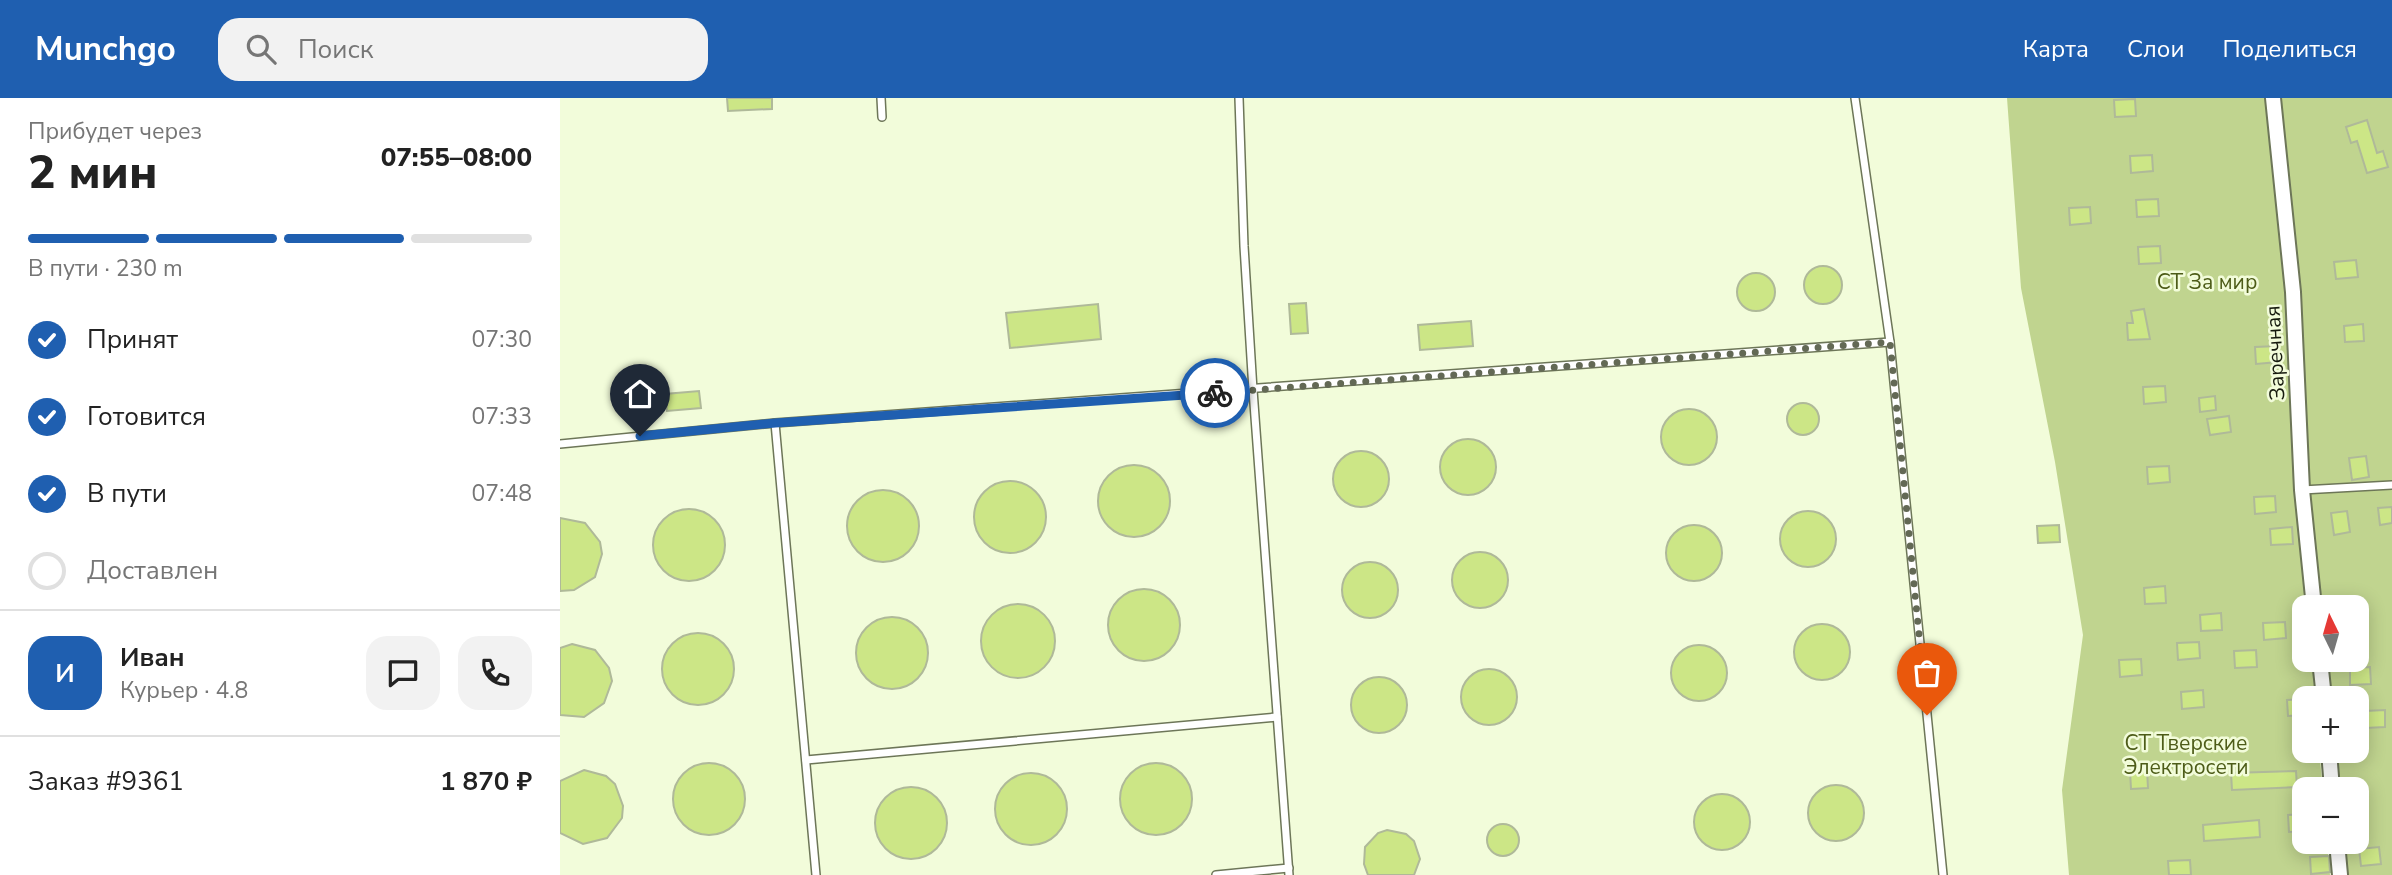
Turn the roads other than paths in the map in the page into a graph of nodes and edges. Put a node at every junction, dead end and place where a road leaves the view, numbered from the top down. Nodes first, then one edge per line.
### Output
1 (881, 98) edge
2 (1239, 98) edge
3 (1855, 98) edge
4 (2273, 98) edge
5 (882, 117) dead end
6 (1890, 342) junction
7 (1253, 390) junction
8 (775, 423) junction
9 (560, 444) edge
10 (2392, 485) edge
11 (2302, 490) junction
12 (2313, 595) edge
13 (1278, 718) junction
14 (806, 760) junction
15 (2338, 854) edge
16 (1289, 872) edge
17 (816, 875) edge
18 (1216, 875) edge
19 (1944, 875) edge
20 (2340, 875) edge

1 - 5 lane
2 - 7 lane
3 - 6 lane
4 - 11 street, Заречная
6 - 7 lane
6 - 19 lane
7 - 8 lane
7 - 13 lane
8 - 9 lane
8 - 14 lane
10 - 11 lane
11 - 12 street, Заречная
13 - 14 lane
13 - 16 lane
14 - 17 lane
15 - 20 street
16 - 18 lane

